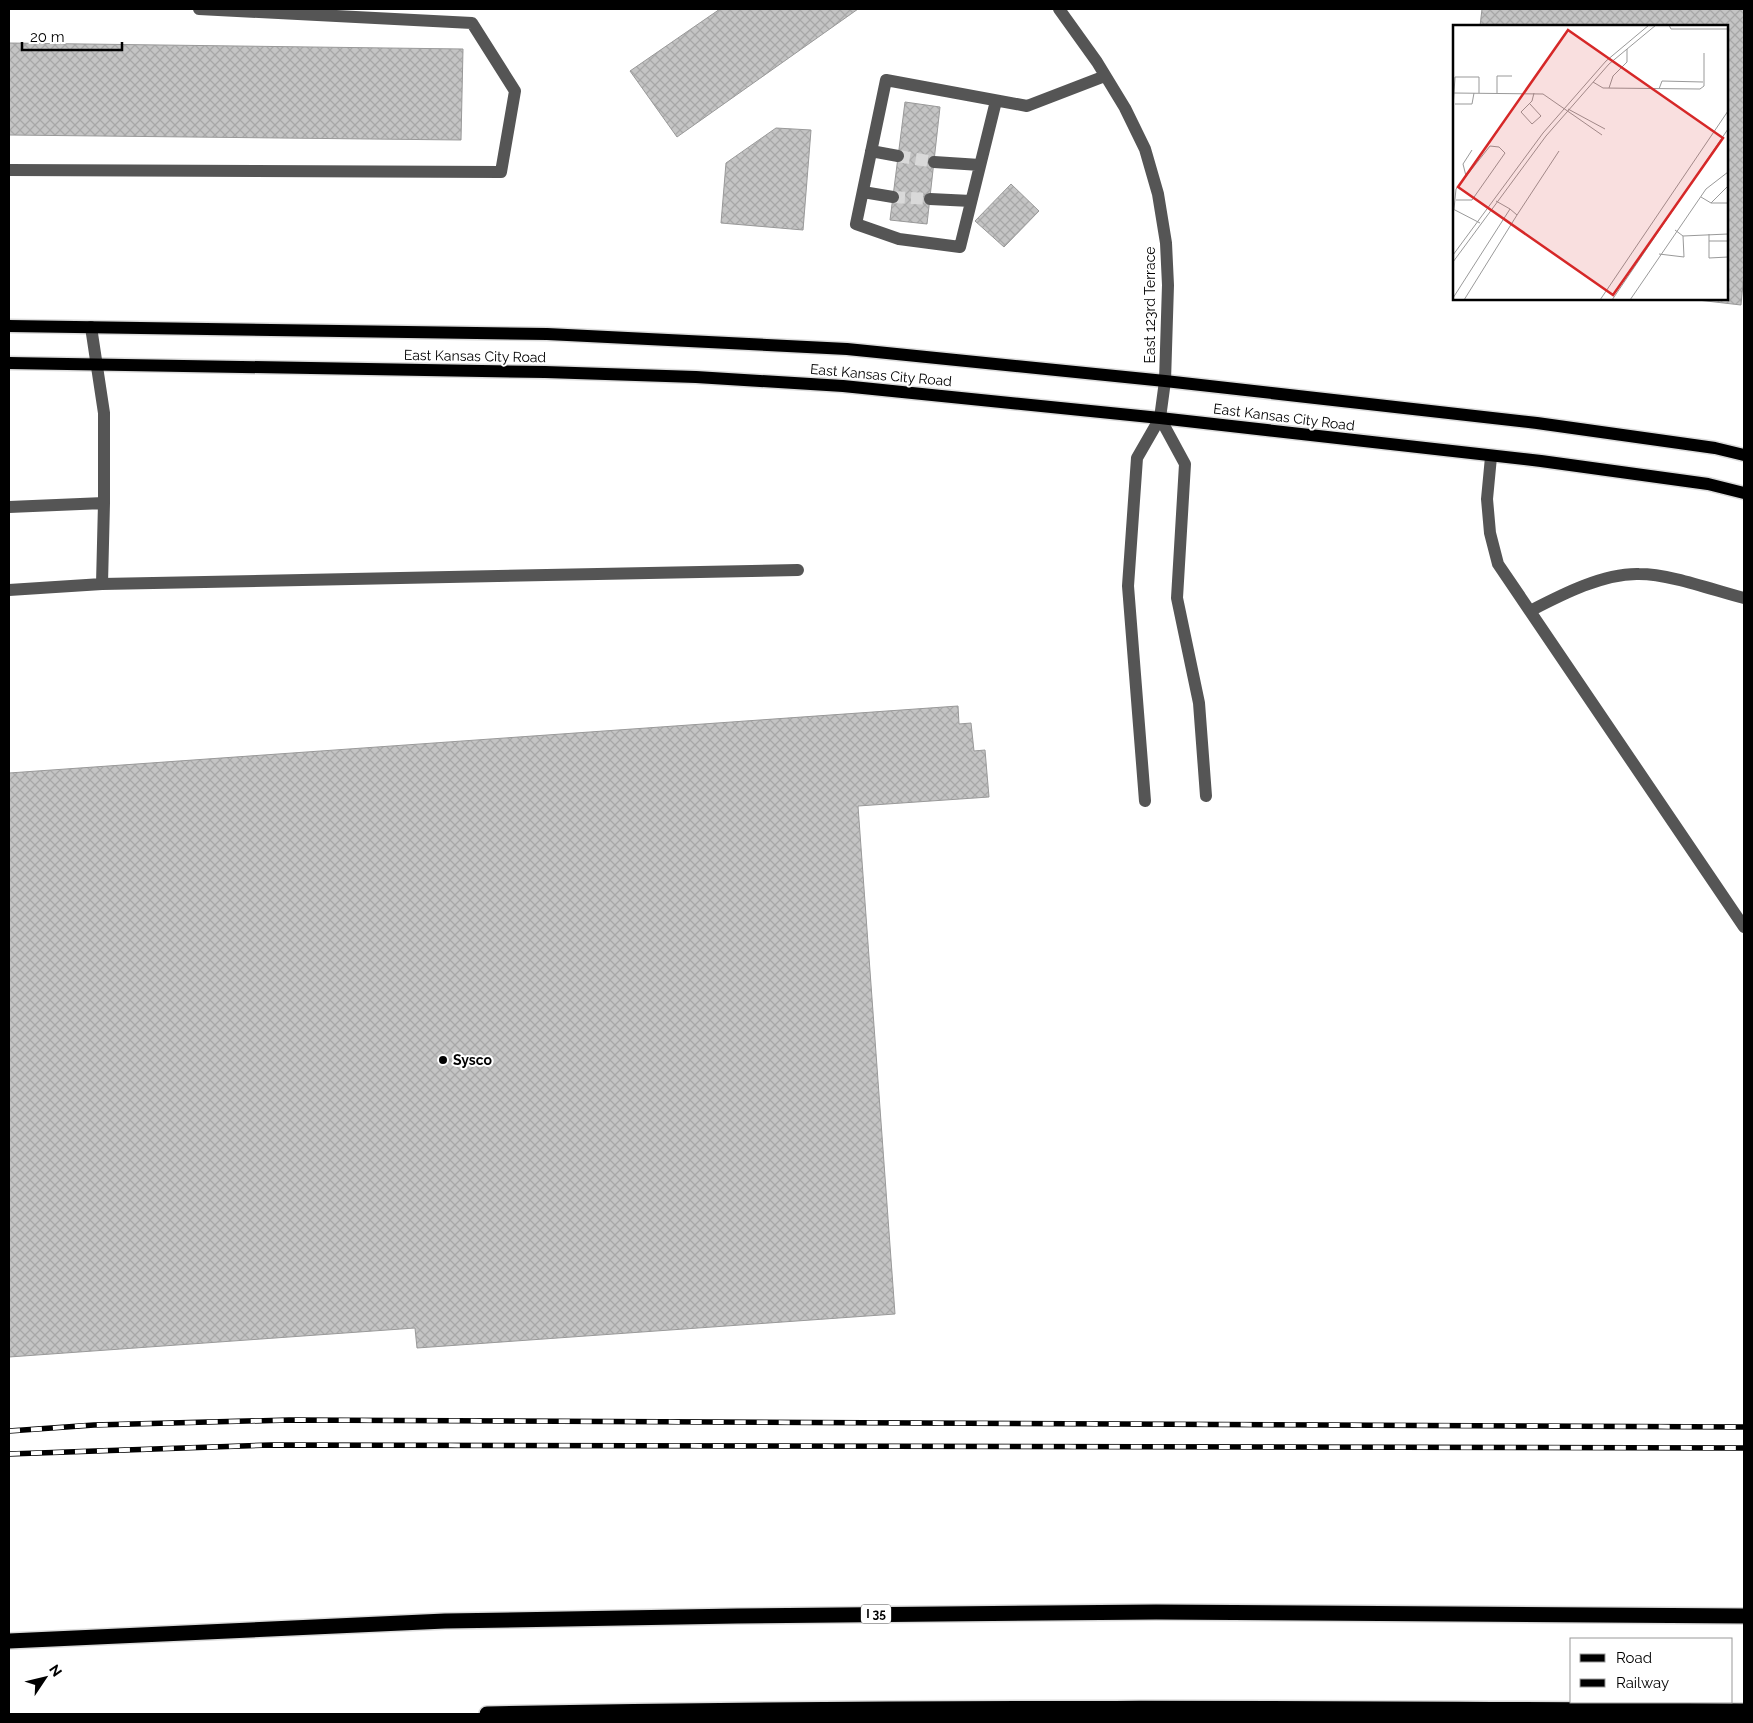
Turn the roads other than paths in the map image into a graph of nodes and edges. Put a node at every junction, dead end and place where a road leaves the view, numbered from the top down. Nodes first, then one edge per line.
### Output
1 (199, 9) edge
2 (1059, 9) edge
3 (1105, 76) junction
4 (996, 101) junction
5 (871, 152) junction
6 (898, 156) tunnel mouth
7 (934, 162) tunnel mouth
8 (980, 165) junction
9 (9, 170) edge
10 (863, 192) junction
11 (893, 197) tunnel mouth
12 (930, 199) tunnel mouth
13 (971, 201) junction
14 (9, 326) edge
15 (91, 327) junction
16 (9, 364) edge
17 (96, 365) junction
18 (1165, 381) junction
19 (1160, 418) junction
20 (1744, 455) edge
21 (1491, 457) junction
22 (1744, 493) edge
23 (104, 503) junction
24 (9, 507) edge
25 (798, 570) dead end
26 (102, 584) junction
27 (9, 590) edge
28 (1744, 598) edge
29 (1530, 611) junction
30 (1206, 796) dead end
31 (1145, 801) dead end
32 (1744, 927) edge
33 (1744, 1616) edge
34 (9, 1641) edge
35 (1744, 1711) edge
36 (487, 1714) edge

1 - 9 street
2 - 3 street, East 123rd Terrace
3 - 4 street
3 - 18 street, East 123rd Terrace
4 - 5 street
4 - 8 street
5 - 6 street
5 - 10 street
7 - 8 street
8 - 13 street
10 - 11 street
10 - 13 street
12 - 13 street
14 - 15 main road, East Kansas City Road
15 - 17 street
15 - 18 main road, East Kansas City Road
16 - 17 main road, East Kansas City Road
17 - 19 main road, East Kansas City Road
17 - 23 street
18 - 19 street, East 123rd Terrace
18 - 20 main road, East Kansas City Road
19 - 21 main road, East Kansas City Road
19 - 30 street
19 - 31 street
21 - 22 main road, East Kansas City Road
21 - 29 street
23 - 24 street
23 - 26 street
25 - 26 street
26 - 27 street
28 - 29 street
29 - 32 street
33 - 34 highway, I 35
35 - 36 highway

